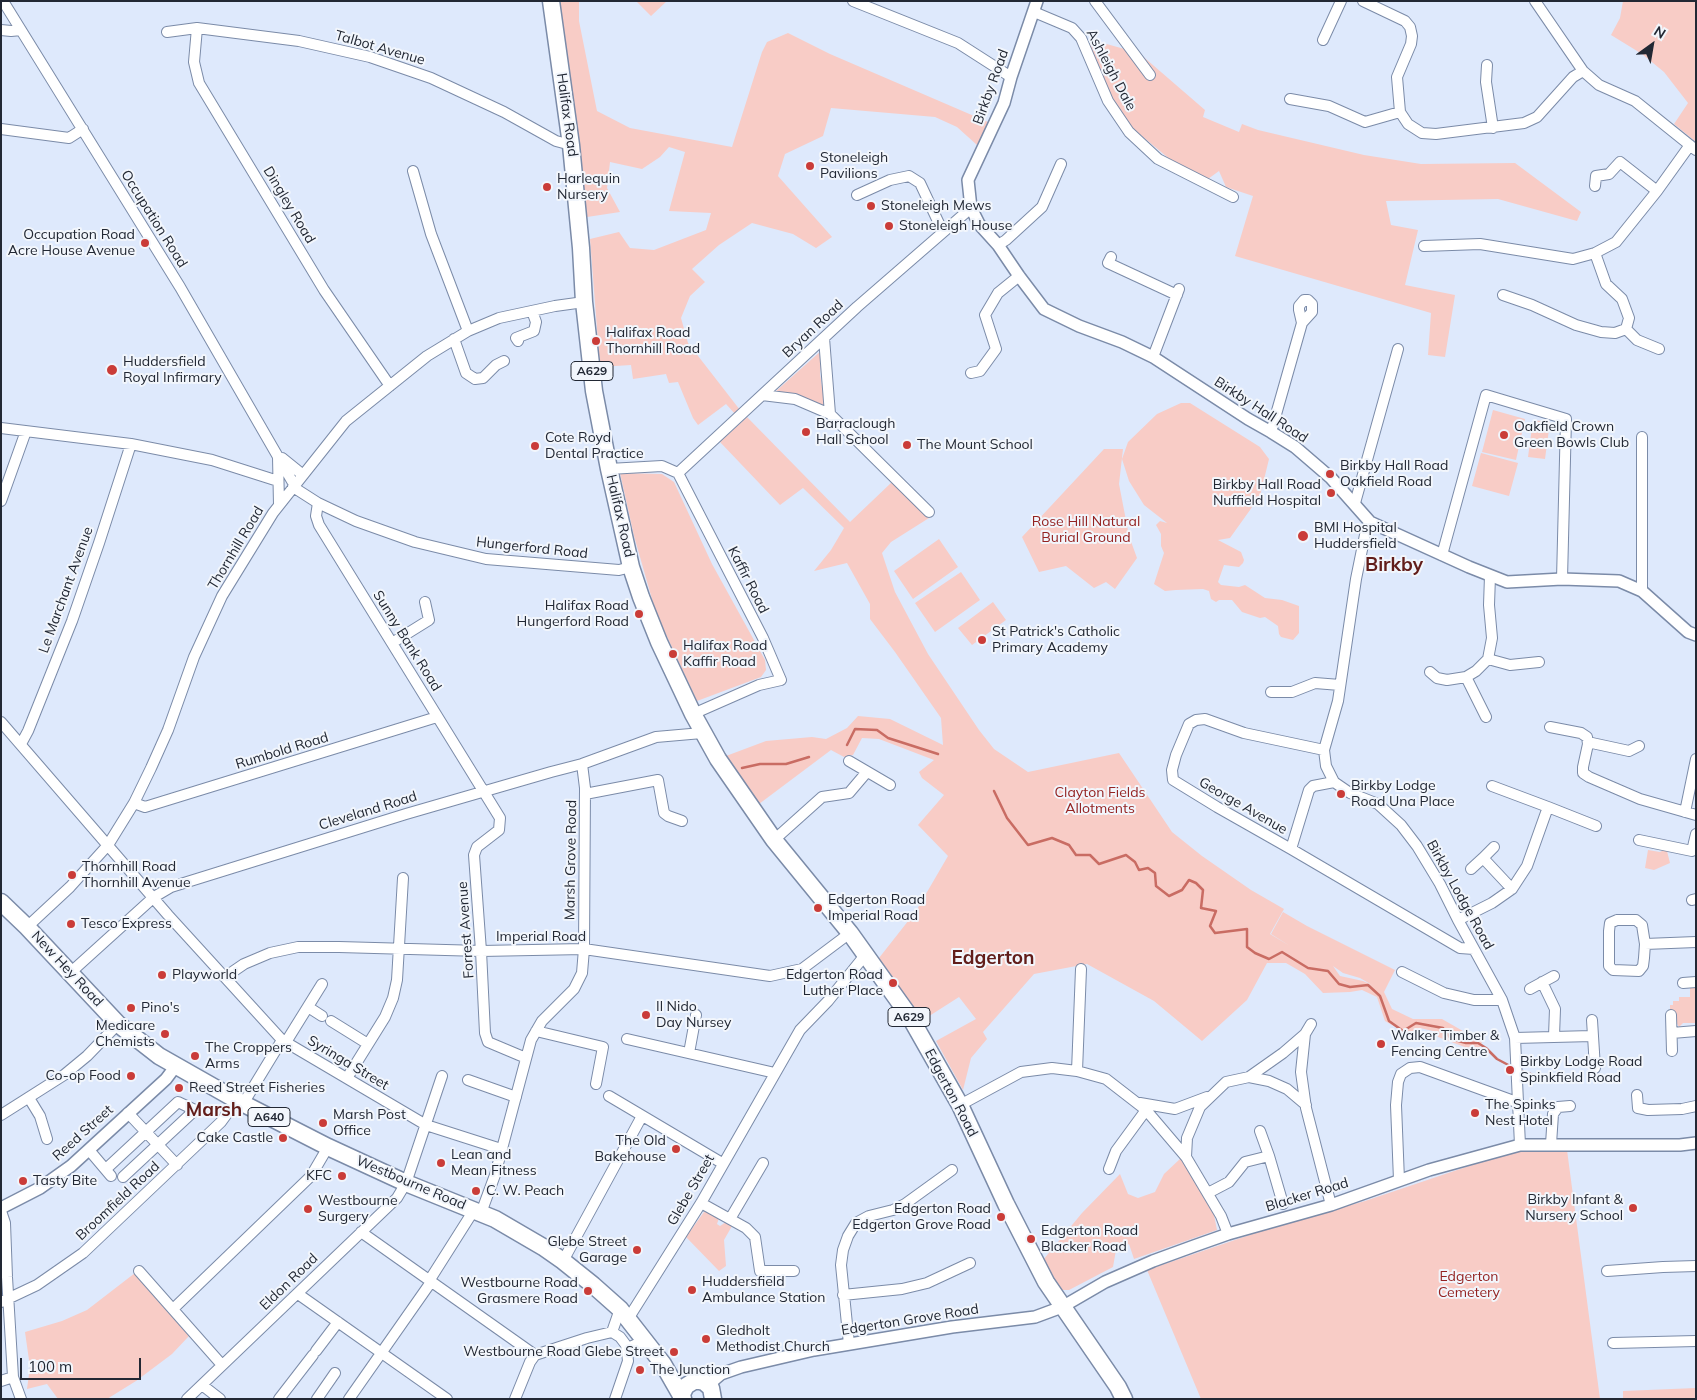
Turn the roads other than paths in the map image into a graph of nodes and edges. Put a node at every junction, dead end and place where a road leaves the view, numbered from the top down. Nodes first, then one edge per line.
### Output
1 (3, 1) edge
2 (551, 1) edge
3 (852, 1) edge
4 (1095, 1) edge
5 (1341, 1) edge
6 (1363, 1) edge
7 (1540, 3) edge
8 (1036, 7) edge
9 (197, 28) junction
10 (1, 30) edge
11 (21, 30) junction
12 (167, 32) dead end
13 (1323, 40) dead end
14 (1487, 65) dead end
15 (1584, 71) junction
16 (1150, 75) dead end
17 (1011, 77) junction
18 (1290, 99) dead end
19 (1400, 112) junction
20 (1493, 128) junction
21 (1, 129) edge
22 (83, 129) junction
23 (572, 145) junction
24 (1693, 148) edge
25 (1061, 164) dead end
26 (413, 171) dead end
27 (968, 180) joint
28 (1595, 186) dead end
29 (1656, 191) junction
30 (857, 195) dead end
31 (1233, 196) dead end
32 (971, 208) junction
33 (943, 232) junction
34 (998, 245) junction
35 (1424, 246) dead end
36 (1595, 253) junction
37 (1108, 263) dead end
38 (1019, 276) junction
39 (1503, 295) dead end
40 (584, 302) junction
41 (532, 311) junction
42 (1302, 323) dead end
43 (1626, 329) junction
44 (468, 331) junction
45 (824, 338) junction
46 (454, 340) junction
47 (518, 342) dead end
48 (1398, 349) dead end
49 (1660, 349) dead end
50 (1153, 357) junction
51 (504, 361) dead end
52 (978, 374) dead end
53 (390, 386) junction
54 (762, 395) junction
55 (830, 414) junction
56 (1, 428) edge
57 (26, 430) junction
58 (1271, 432) junction
59 (1642, 437) dead end
60 (131, 444) junction
61 (278, 454) junction
62 (609, 468) junction
63 (678, 472) junction
64 (302, 474) junction
65 (278, 481) junction
66 (294, 485) junction
67 (1, 501) edge
68 (318, 503) junction
69 (1355, 503) junction
70 (279, 505) junction
71 (929, 512) dead end
72 (1370, 522) junction
73 (1442, 554) junction
74 (631, 567) junction
75 (1490, 576) junction
76 (1562, 579) junction
77 (1642, 591) junction
78 (425, 602) dead end
79 (1696, 635) edge
80 (392, 643) junction
81 (1488, 659) junction
82 (1539, 662) dead end
83 (1430, 672) dead end
84 (1466, 677) junction
85 (1340, 685) junction
86 (1271, 692) dead end
87 (693, 714) junction
88 (438, 717) junction
89 (1486, 717) dead end
90 (1, 722) edge
91 (1550, 727) dead end
92 (702, 732) junction
93 (21, 744) junction
94 (1588, 744) junction
95 (1639, 746) dead end
96 (1324, 750) junction
97 (1696, 760) edge
98 (849, 762) dead end
99 (582, 764) junction
100 (866, 773) junction
101 (1334, 782) junction
102 (890, 786) dead end
103 (1492, 786) dead end
104 (484, 790) junction
105 (585, 794) junction
106 (745, 797) joint
107 (134, 803) junction
108 (1548, 807) junction
109 (1685, 812) junction
110 (1696, 815) edge
111 (682, 821) dead end
112 (1596, 826) dead end
113 (1696, 834) edge
114 (774, 840) junction
115 (1639, 840) dead end
116 (108, 845) junction
117 (1494, 847) dead end
118 (1292, 849) junction
119 (1483, 858) junction
120 (1471, 869) dead end
121 (403, 878) dead end
122 (1512, 889) junction
123 (154, 897) junction
124 (5, 911) edge
125 (1458, 920) junction
126 (27, 927) junction
127 (850, 932) junction
128 (1696, 942) edge
129 (1645, 944) junction
130 (398, 949) junction
131 (584, 949) junction
132 (1474, 950) junction
133 (482, 951) junction
134 (866, 954) junction
135 (1081, 969) dead end
136 (1402, 972) dead end
137 (70, 973) junction
138 (1554, 976) dead end
139 (225, 977) junction
140 (1542, 982) junction
141 (1696, 982) edge
142 (1683, 983) dead end
143 (322, 984) dead end
144 (1530, 989) dead end
145 (1502, 1000) junction
146 (308, 1007) junction
147 (696, 1015) dead end
148 (1671, 1015) dead end
149 (1592, 1020) dead end
150 (118, 1024) junction
151 (1311, 1024) dead end
152 (536, 1031) junction
153 (1696, 1031) edge
154 (1672, 1033) junction
155 (1305, 1034) junction
156 (1554, 1036) junction
157 (1592, 1036) junction
158 (133, 1037) joint
159 (1514, 1038) junction
160 (627, 1039) dead end
161 (284, 1041) junction
162 (368, 1044) junction
163 (1672, 1051) dead end
164 (689, 1053) junction
165 (526, 1058) junction
166 (176, 1067) junction
167 (1596, 1068) dead end
168 (1077, 1071) junction
169 (775, 1073) junction
170 (442, 1076) dead end
171 (1249, 1077) junction
172 (347, 1078) junction
173 (468, 1080) dead end
174 (596, 1084) dead end
175 (1212, 1094) junction
176 (609, 1096) dead end
177 (1638, 1096) dead end
178 (516, 1097) junction
179 (29, 1098) junction
180 (240, 1102) junction
181 (1138, 1103) junction
182 (1519, 1103) junction
183 (960, 1105) junction
184 (1306, 1105) junction
185 (1570, 1106) dead end
186 (1696, 1106) edge
187 (1146, 1110) junction
188 (128, 1113) junction
189 (1, 1116) edge
190 (642, 1116) junction
191 (426, 1126) junction
192 (1260, 1131) dead end
193 (146, 1132) junction
194 (47, 1139) dead end
195 (1696, 1143) edge
196 (1551, 1144) junction
197 (158, 1145) junction
198 (1520, 1145) junction
199 (328, 1148) junction
200 (501, 1149) junction
201 (89, 1150) junction
202 (1269, 1156) junction
203 (1186, 1157) junction
204 (722, 1163) junction
205 (763, 1163) dead end
206 (177, 1165) junction
207 (1109, 1169) dead end
208 (952, 1170) dead end
209 (123, 1177) dead end
210 (1399, 1180) junction
211 (406, 1183) junction
212 (1208, 1193) junction
213 (700, 1203) junction
214 (1284, 1204) dead end
215 (1331, 1205) junction
216 (1, 1209) edge
217 (478, 1211) junction
218 (730, 1219) junction
219 (361, 1232) junction
220 (1228, 1234) junction
221 (563, 1261) junction
222 (970, 1263) dead end
223 (1696, 1266) edge
224 (139, 1271) dead end
225 (794, 1271) dead end
226 (1607, 1271) dead end
227 (430, 1282) junction
228 (298, 1294) junction
229 (843, 1295) junction
230 (5, 1300) edge
231 (1062, 1307) junction
232 (173, 1309) junction
233 (624, 1314) junction
234 (338, 1322) junction
235 (612, 1332) junction
236 (1696, 1341) edge
237 (1613, 1343) dead end
238 (647, 1344) junction
239 (849, 1344) junction
240 (381, 1352) junction
241 (628, 1352) junction
242 (535, 1355) junction
243 (663, 1364) junction
244 (222, 1365) junction
245 (335, 1373) dead end
246 (13, 1377) junction
247 (1, 1381) edge
248 (202, 1385) junction
249 (709, 1392) edge
250 (22, 1399) edge
251 (186, 1399) edge
252 (220, 1399) edge
253 (279, 1399) edge
254 (317, 1399) edge
255 (349, 1399) edge
256 (447, 1399) edge
257 (515, 1399) edge
258 (615, 1399) edge
259 (683, 1399) edge
260 (1124, 1399) edge

1 - 11 street, Occupation Road
2 - 23 highway, Halifax Road / A629
3 - 17 street
4 - 16 street
5 - 13 street
6 - 19 street
7 - 15 street
8 - 17 street, Birkby Road
8 - 31 street, Ashleigh Dale
9 - 12 street, Talbot Avenue
9 - 23 street, Talbot Avenue
9 - 53 street, Dingley Road
10 - 11 street
11 - 22 street, Occupation Road
14 - 20 street
15 - 20 street
15 - 24 street
17 - 27 street, Birkby Road
18 - 19 street
19 - 20 street
21 - 22 street
22 - 61 street, Occupation Road
23 - 40 highway, Halifax Road / A629
24 - 29 street
25 - 34 street
26 - 44 street
27 - 32 street, Birkby Hall Road
28 - 29 street
29 - 36 street
30 - 33 street
32 - 33 street, Bryan Road
32 - 34 street, Birkby Hall Road
33 - 45 street, Bryan Road
34 - 38 street, Birkby Hall Road
35 - 36 street
36 - 43 street
37 - 50 street
38 - 50 street, Birkby Hall Road
38 - 52 street
39 - 43 street
40 - 41 street, Thornhill Road
40 - 62 highway, Halifax Road / A629
41 - 44 street, Thornhill Road
41 - 47 street
42 - 58 street
43 - 49 street
44 - 46 street, Thornhill Road
45 - 54 street, Bryan Road
45 - 55 street
46 - 51 street
46 - 53 street, Thornhill Road
48 - 69 street
50 - 58 street, Birkby Hall Road
53 - 64 street, Thornhill Road
54 - 55 street
54 - 63 street, Bryan Road
55 - 71 street
56 - 57 street
57 - 60 street
57 - 67 street
58 - 69 street, Birkby Hall Road
59 - 77 street
60 - 65 street
60 - 93 street, Le Marchant Avenue
61 - 64 street, Occupation Road
61 - 65 street
61 - 66 street, Occupation Road
62 - 63 street
62 - 74 highway, Halifax Road / A629
63 - 87 street, Kaffir Road
64 - 66 street, Thornhill Road
65 - 70 street
66 - 68 street, Hungerford Road
66 - 70 street, Thornhill Road
68 - 74 street, Hungerford Road
68 - 80 street, Sunny Bank Road
69 - 72 street, Birkby Hall Road
70 - 107 street, Thornhill Road
72 - 73 street, Birkby Hall Road
72 - 85 street
73 - 75 street, Birkby Hall Road
73 - 76 street
74 - 87 highway, Halifax Road / A629
75 - 76 street, Birkby Hall Road
75 - 81 street
76 - 77 street, Birkby Hall Road
77 - 79 street, Birkby Hall Road
78 - 80 street
80 - 88 street, Sunny Bank Road
81 - 82 street
81 - 84 street
83 - 84 street
84 - 89 street
85 - 86 street
85 - 96 street
87 - 92 highway, Halifax Road / A629
88 - 104 street, Sunny Bank Road
88 - 107 street, Rumbold Road
90 - 93 street, Syringa Street
91 - 94 street
92 - 99 street, Cleveland Road
92 - 106 highway, Halifax Road / A629
93 - 116 street, Syringa Street
94 - 95 street
94 - 109 street
96 - 101 street
96 - 118 street, George Avenue
97 - 109 street
98 - 100 street
99 - 104 street, Cleveland Road
99 - 105 street, Marsh Grove Road
100 - 102 street
100 - 114 street
101 - 118 street
101 - 125 street, Birkby Lodge Road
103 - 108 street
104 - 123 street, Cleveland Road
104 - 133 street, Forrest Avenue
105 - 111 street
105 - 131 street, Marsh Grove Road
106 - 114 highway, Edgerton Road / A629
107 - 116 street, Thornhill Road
108 - 112 street
108 - 122 street
109 - 110 street
113 - 115 street
114 - 127 highway, Edgerton Road / A629
116 - 123 street, Syringa Street
116 - 126 street, Thornhill Road
117 - 119 street
118 - 132 street, George Avenue
119 - 120 street
119 - 122 street
121 - 130 street
122 - 125 street
123 - 137 street, Cleveland Road
123 - 139 street, Syringa Street
124 - 126 highway, New Hey Road / A640
125 - 132 street, Birkby Lodge Road
126 - 137 highway, New Hey Road / A640
127 - 131 street, Imperial Road
127 - 134 highway, Edgerton Road / A629
128 - 129 street
129 - 129 street
130 - 133 street, Imperial Road
130 - 139 street, Imperial Road
130 - 162 street
131 - 133 street, Imperial Road
131 - 152 street, Marsh Grove Road
132 - 145 street, Birkby Lodge Road
133 - 165 street, Forrest Avenue
134 - 169 street, Glebe Street
134 - 183 highway, Edgerton Road / A629
135 - 168 street
136 - 145 street
137 - 150 highway, New Hey Road / A640
138 - 140 street
139 - 161 street, Syringa Street
140 - 144 street
140 - 156 street
141 - 142 street
143 - 146 street, Broomfield Road
145 - 159 street, Birkby Lodge Road
146 - 161 street, Broomfield Road
146 - 162 street
147 - 164 street
148 - 154 street
149 - 157 street
150 - 158 highway, New Hey Road / A640
150 - 179 street
151 - 155 street
152 - 165 street, Marsh Grove Road
152 - 174 street
153 - 154 street
154 - 163 street
155 - 171 street
155 - 184 street
156 - 157 street
156 - 159 street
157 - 167 street
158 - 166 highway, Westbourne Road / A640
159 - 182 street, Birkby Lodge Road
160 - 164 street
161 - 172 street, Syringa Street
161 - 180 street, Broomfield Road
162 - 172 street
164 - 169 street
165 - 178 street, Marsh Grove Road
166 - 180 highway, Westbourne Road / A640
166 - 188 street, Reed Street
168 - 181 street
168 - 183 street
169 - 204 street, Glebe Street
170 - 191 street, Eldon Road
171 - 175 street
171 - 184 street
172 - 191 street, Syringa Street
173 - 178 street
175 - 181 street
175 - 203 street
176 - 190 street
177 - 186 street
178 - 200 street, Marsh Grove Road
179 - 189 street
179 - 194 street
180 - 199 highway, Westbourne Road / A640
180 - 206 street, Broomfield Road
181 - 187 street
182 - 198 street, Birkby Lodge Road
182 - 210 street
183 - 231 highway, Edgerton Road / A629
184 - 215 street
185 - 196 street
187 - 203 street
187 - 207 street
188 - 193 street
188 - 201 street, Reed Street
190 - 204 street
190 - 221 street
191 - 200 street, Syringa Street
191 - 211 street, Eldon Road
192 - 202 street
193 - 197 street
193 - 197 street
193 - 201 street
195 - 196 street, Blacker Road
196 - 198 street, Blacker Road
197 - 206 street
197 - 209 street
198 - 210 street, Blacker Road
199 - 211 highway, Westbourne Road / A640
199 - 232 street
200 - 217 street, Marsh Grove Road
201 - 216 street, Reed Street
202 - 212 street
202 - 214 street
203 - 212 street
204 - 213 street, Glebe Street
205 - 218 street
206 - 230 street, Broomfield Road
208 - 229 street
210 - 215 street, Blacker Road
211 - 217 highway, Westbourne Road / A640
211 - 219 street, Eldon Road
212 - 220 street
213 - 218 street
213 - 233 street, Glebe Street
215 - 220 street, Blacker Road
216 - 230 street
217 - 221 highway, Westbourne Road / A640
217 - 227 street, Marsh Grove Road
218 - 225 street
219 - 227 street
219 - 228 street, Eldon Road
220 - 231 street, Blacker Road
221 - 233 highway, Westbourne Road / A640
222 - 229 street
223 - 226 street
224 - 232 street
227 - 240 street, Marsh Grove Road
227 - 242 street
228 - 234 street
228 - 244 street, Eldon Road
229 - 239 street
230 - 246 street
231 - 239 street, Edgerton Grove Road
231 - 260 highway, A629
232 - 244 street
233 - 235 street, Glebe Street
233 - 238 highway, Westbourne Road / A640
234 - 240 street
234 - 253 street
235 - 241 street
235 - 242 street
236 - 237 street
238 - 241 street
238 - 243 highway, Westbourne Road / A640
239 - 249 street, Edgerton Grove Road
240 - 255 street, Marsh Grove Road
240 - 256 street
241 - 258 street
242 - 257 street
243 - 249 highway, Westbourne Road / A640
243 - 259 highway, Westbourne Road / A640
244 - 248 street, Eldon Road
245 - 254 street
246 - 247 street
246 - 250 street
248 - 251 street, Eldon Road
248 - 252 street
249 - 259 highway, A640

